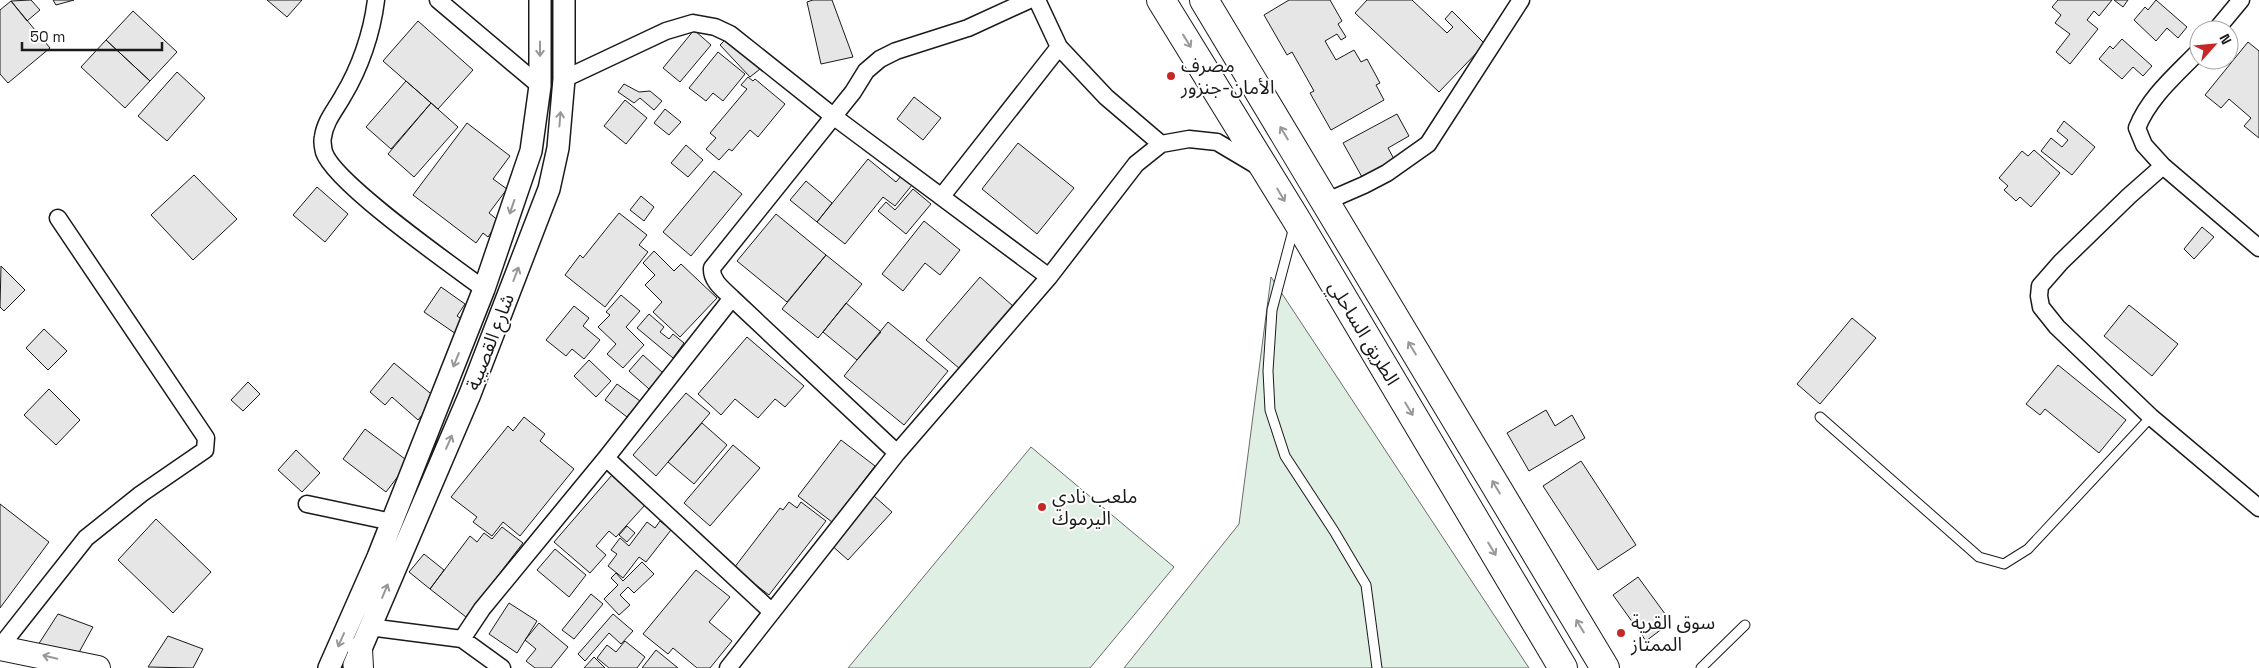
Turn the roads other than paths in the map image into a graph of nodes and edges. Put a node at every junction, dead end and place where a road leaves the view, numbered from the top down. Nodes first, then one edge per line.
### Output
1 (376, 0) edge
2 (438, 0) edge
3 (540, 0) edge
4 (564, 0) edge
5 (1029, 0) edge
6 (1037, 0) edge
7 (1161, 0) edge
8 (1204, 0) edge
9 (1521, 0) edge
10 (2241, 0) edge
11 (2224, 20) edge
12 (1059, 47) junction
13 (2189, 62) edge
14 (564, 79) junction
15 (540, 86) junction
16 (833, 116) junction
17 (1161, 144) junction
18 (2163, 166) junction
19 (1267, 172) junction
20 (942, 196) junction
21 (1325, 202) junction
22 (58, 218) dead end
23 (1296, 219) junction
24 (2259, 248) edge
25 (1049, 277) junction
26 (484, 289) junction
27 (732, 298) junction
28 (1820, 417) dead end
29 (2151, 417) junction
30 (897, 453) junction
31 (606, 458) junction
32 (307, 504) dead end
33 (2259, 508) edge
34 (392, 522) junction
35 (772, 612) junction
36 (1745, 624) dead end
37 (462, 639) junction
38 (0, 647) edge
39 (361, 653) edge
40 (98, 668) edge
41 (329, 668) edge
42 (502, 668) edge
43 (728, 668) edge
44 (1377, 668) edge
45 (1563, 668) edge
46 (1605, 668) edge
47 (1701, 668) edge

1 - 26 street
2 - 15 street
3 -> 15 street
4 - 14 street, شارع القصيبة
5 - 16 street
6 - 12 street
7 -> 19 highway, الطريق الساحلي
21 -> 8 highway, الطريق الساحلي
9 - 21 street
10 - 11 street
12 - 17 street
12 - 20 street
13 - 18 street
14 - 16 street
39 -> 14 street, شارع القصيبة
15 -> 26 street
16 - 20 street
16 - 27 street
17 - 19 street
17 - 25 street
18 - 24 street
18 - 29 street
19 -> 23 highway, الطريق الساحلي
20 - 25 street
46 -> 21 highway, الطريق الساحلي
22 - 38 street
23 - 44 lane
23 -> 45 highway, الطريق الساحلي
25 - 30 street
26 -> 34 street
27 - 30 street
27 - 31 street
28 - 29 lane
29 - 33 street
30 - 35 street
31 - 35 street
31 - 37 street
32 - 34 street
34 -> 41 street
35 - 43 street
36 - 47 lane
37 - 39 street
37 - 42 street
40 -> 38 main road

